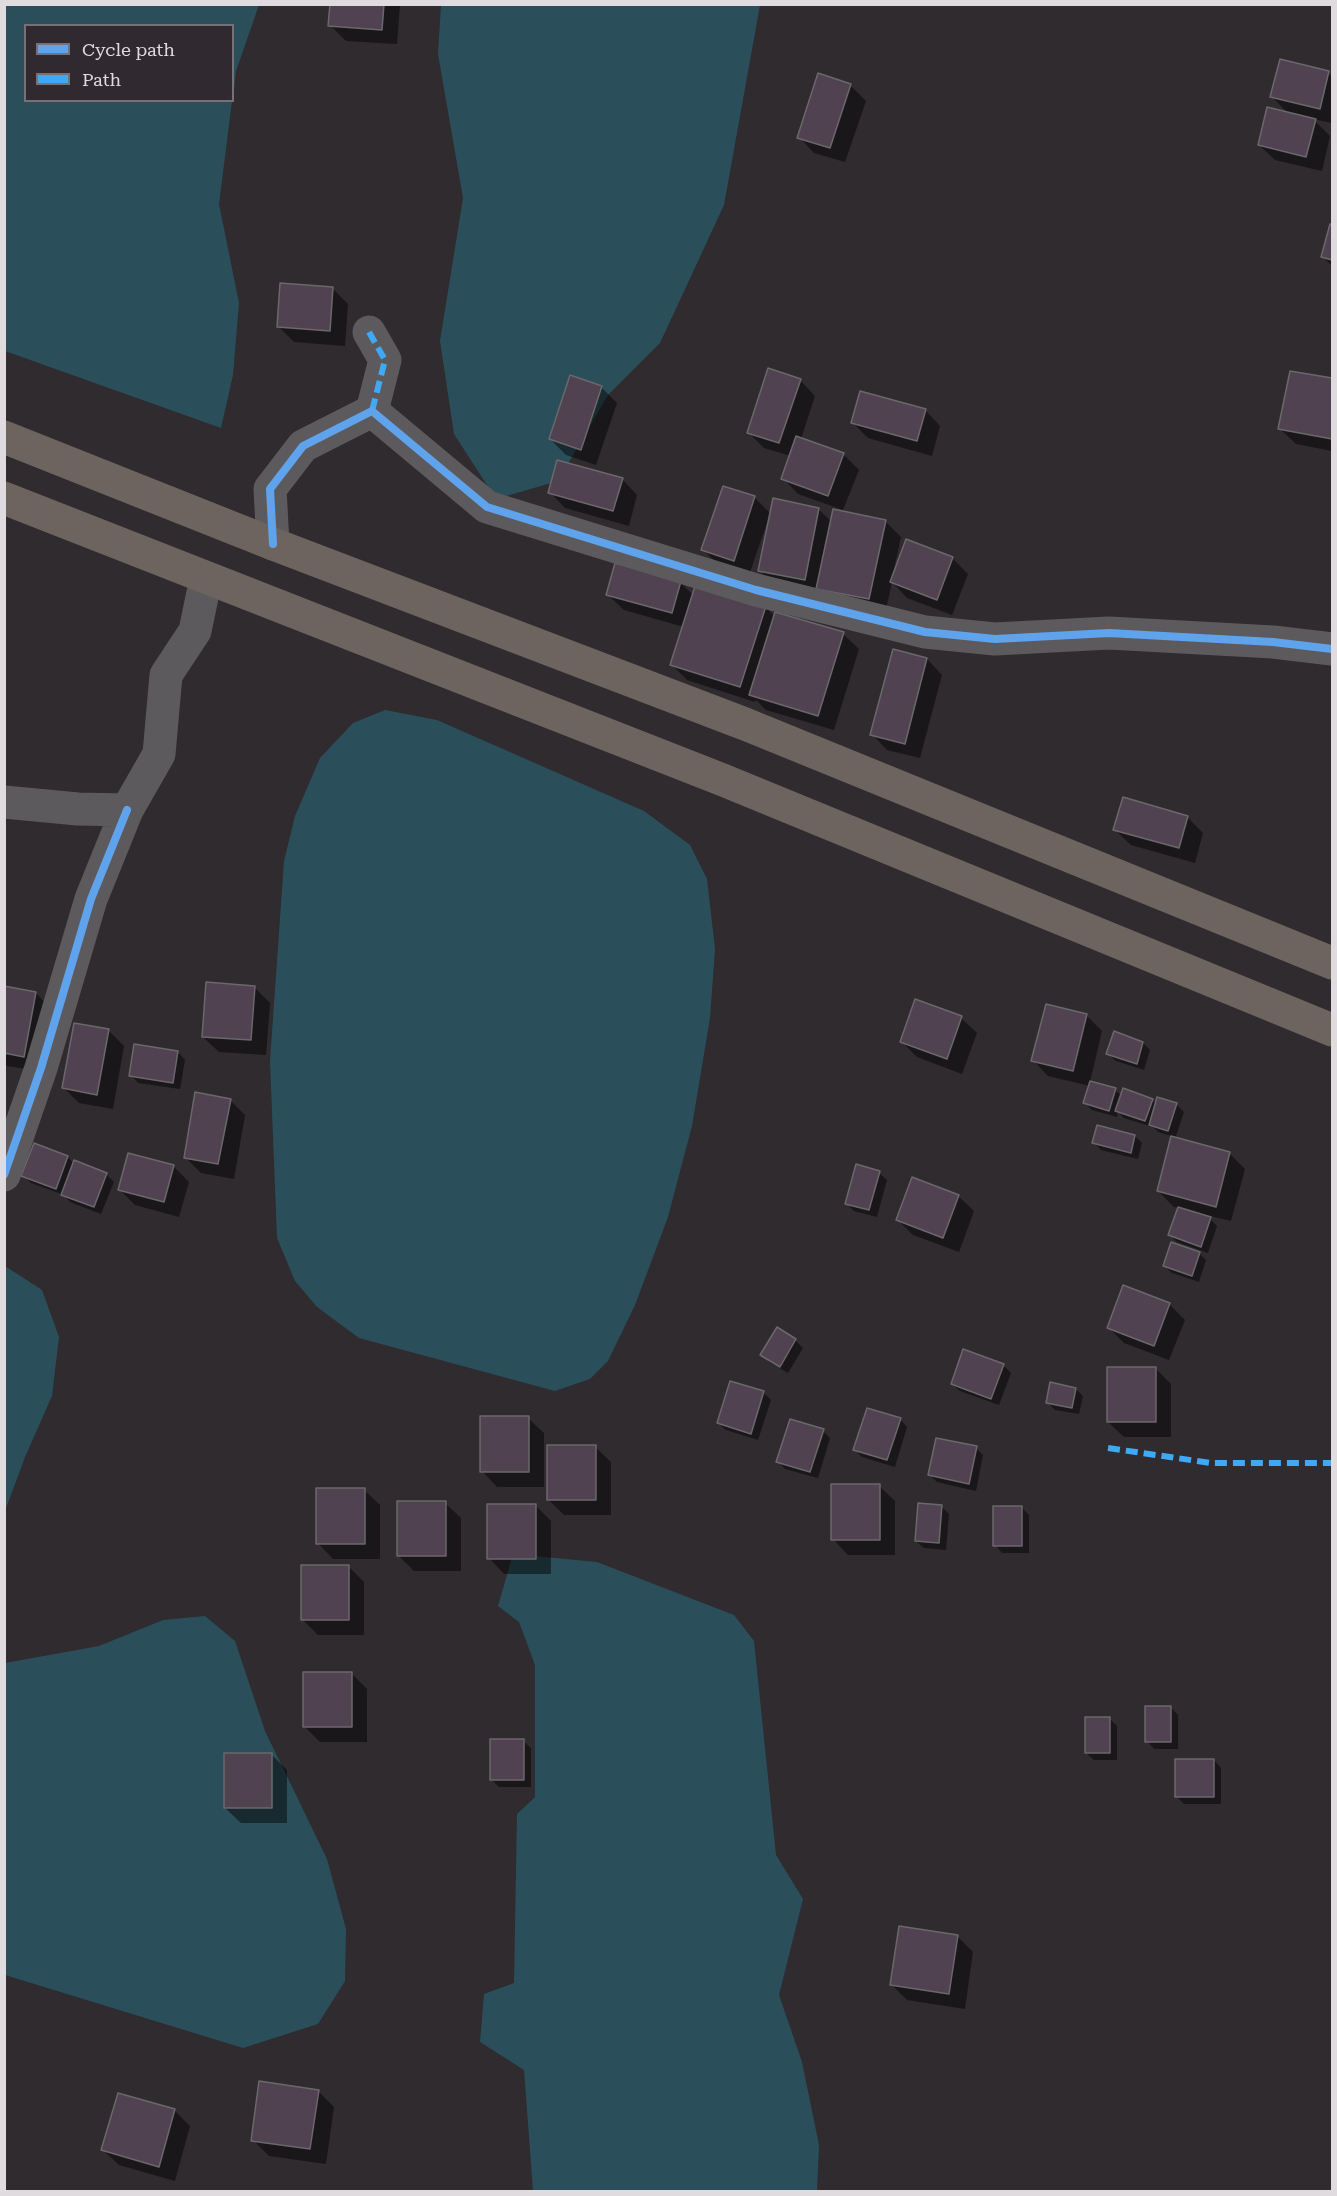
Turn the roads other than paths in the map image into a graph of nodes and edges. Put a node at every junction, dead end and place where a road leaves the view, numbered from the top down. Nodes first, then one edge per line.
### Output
1 (369, 332) dead end
2 (372, 411) junction
3 (4, 437) edge
4 (4, 498) edge
5 (273, 544) junction
6 (206, 578) junction
7 (1332, 649) edge
8 (4, 802) edge
9 (127, 810) junction
10 (1332, 963) edge
11 (1332, 1030) edge
12 (4, 1175) edge

1 - 2 street
2 - 5 street
2 - 7 street
3 - 5 main road
4 - 6 main road
5 - 10 main road
6 - 9 street
6 - 11 main road
8 - 9 street
9 - 12 street

